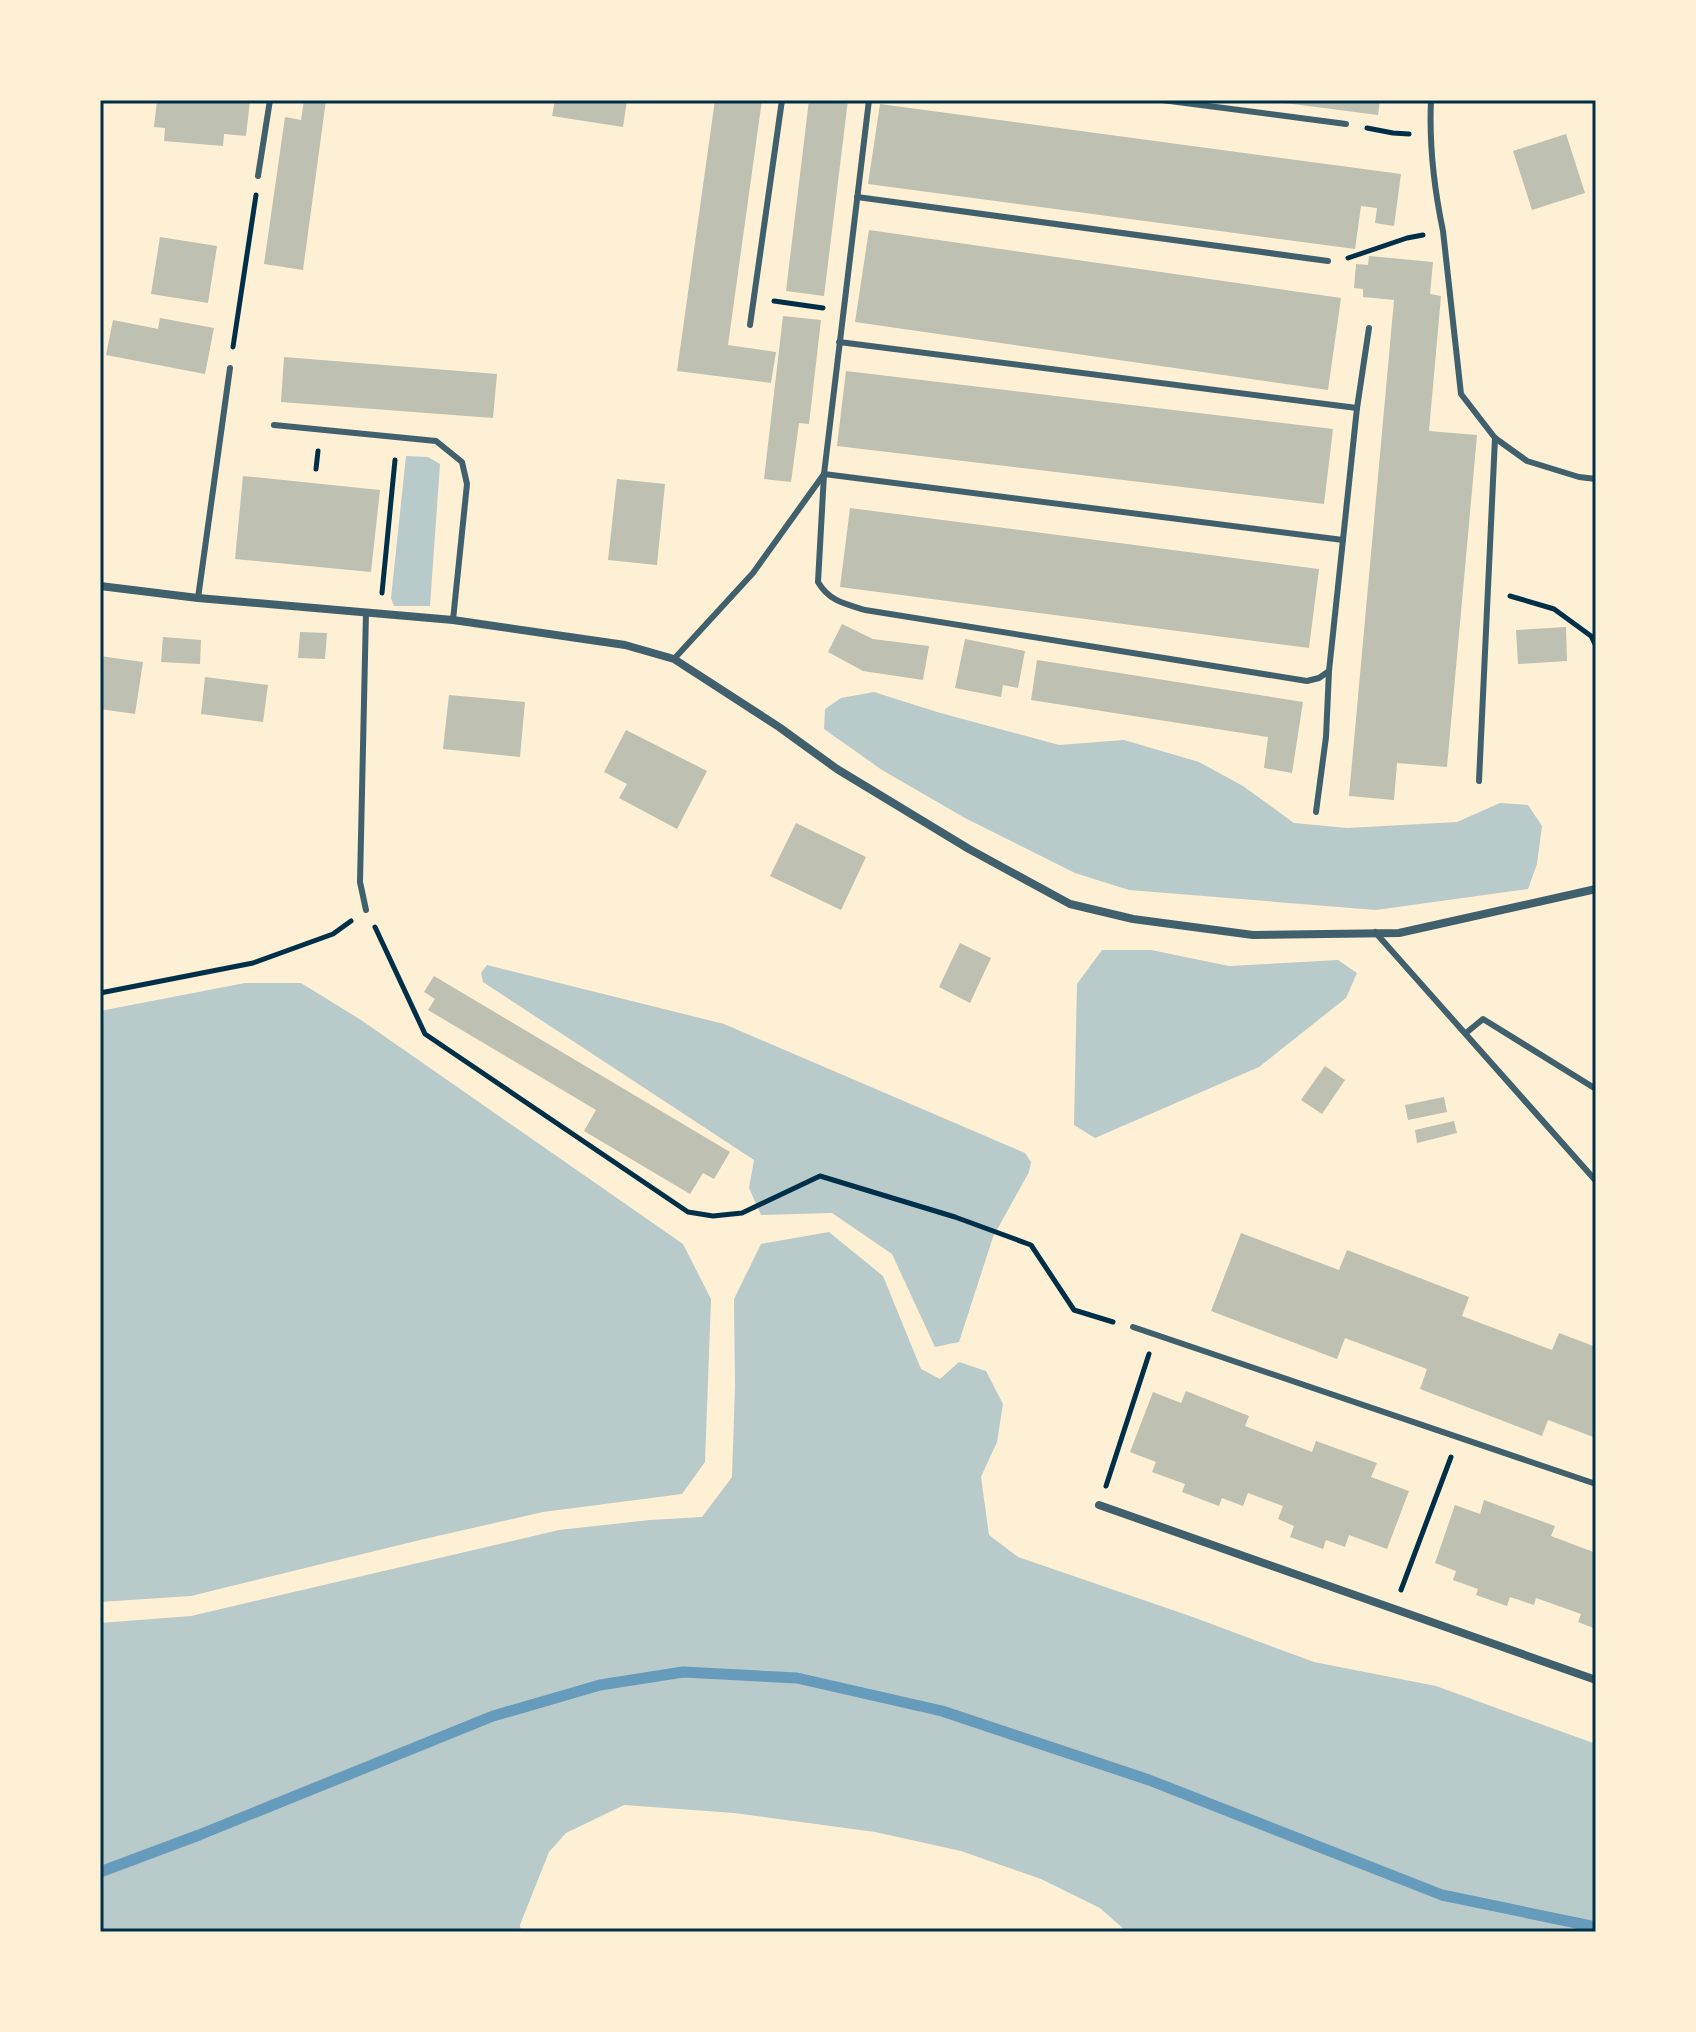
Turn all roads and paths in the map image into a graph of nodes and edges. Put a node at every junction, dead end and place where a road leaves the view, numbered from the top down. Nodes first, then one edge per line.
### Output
1 (270, 100) edge
2 (782, 100) edge
3 (869, 100) edge
4 (1162, 100) edge
5 (1431, 100) edge
6 (1346, 124) joint
7 (1430, 135) junction
8 (258, 176) joint
9 (857, 197) junction
10 (1443, 231) junction
11 (1328, 261) joint
12 (757, 281) junction
13 (844, 311) junction
14 (750, 325) dead end
15 (1369, 328) dead end
16 (839, 342) junction
17 (230, 368) joint
18 (1357, 408) junction
19 (274, 425) dead end
20 (397, 438) junction
21 (1495, 438) junction
22 (824, 474) junction
23 (1596, 479) edge
24 (1343, 540) junction
25 (100, 586) edge
26 (1487, 588) junction
27 (198, 598) junction
28 (366, 612) junction
29 (380, 614) junction
30 (453, 620) junction
31 (1596, 646) edge
32 (674, 659) junction
33 (1329, 671) junction
34 (1479, 781) dead end
35 (1316, 812) dead end
36 (1596, 889) edge
37 (366, 910) junction
38 (1375, 932) junction
39 (100, 993) edge
40 (1466, 1033) junction
41 (1596, 1089) edge
42 (1596, 1181) edge
43 (1133, 1327) joint
44 (1156, 1335) junction
45 (1458, 1437) junction
46 (1596, 1484) edge
47 (1099, 1505) joint
48 (1395, 1609) junction
49 (1596, 1680) edge

1 - 8 lane
2 - 12 lane
3 - 9 lane
4 - 6 lane
5 - 7 lane
6 - 7 path
7 - 10 lane
8 - 17 path
9 - 11 lane
9 - 13 lane
10 - 11 path
10 - 21 lane
12 - 13 path
12 - 14 lane
13 - 16 lane
15 - 18 lane
16 - 18 lane
16 - 22 lane
17 - 27 lane
18 - 24 lane
19 - 20 lane
20 - 29 path
20 - 30 lane
21 - 23 lane
21 - 26 lane
22 - 24 lane
22 - 32 lane
22 - 33 lane
24 - 33 lane
25 - 27 street
26 - 31 path
26 - 34 lane
27 - 28 street
28 - 29 street
28 - 37 lane
29 - 30 street
30 - 32 street
32 - 38 street
33 - 35 lane
36 - 38 street
37 - 39 path
37 - 43 path
38 - 40 lane
40 - 41 lane
40 - 42 lane
43 - 44 lane
44 - 45 lane
44 - 47 path
45 - 46 lane
45 - 48 path
47 - 48 street
48 - 49 street

